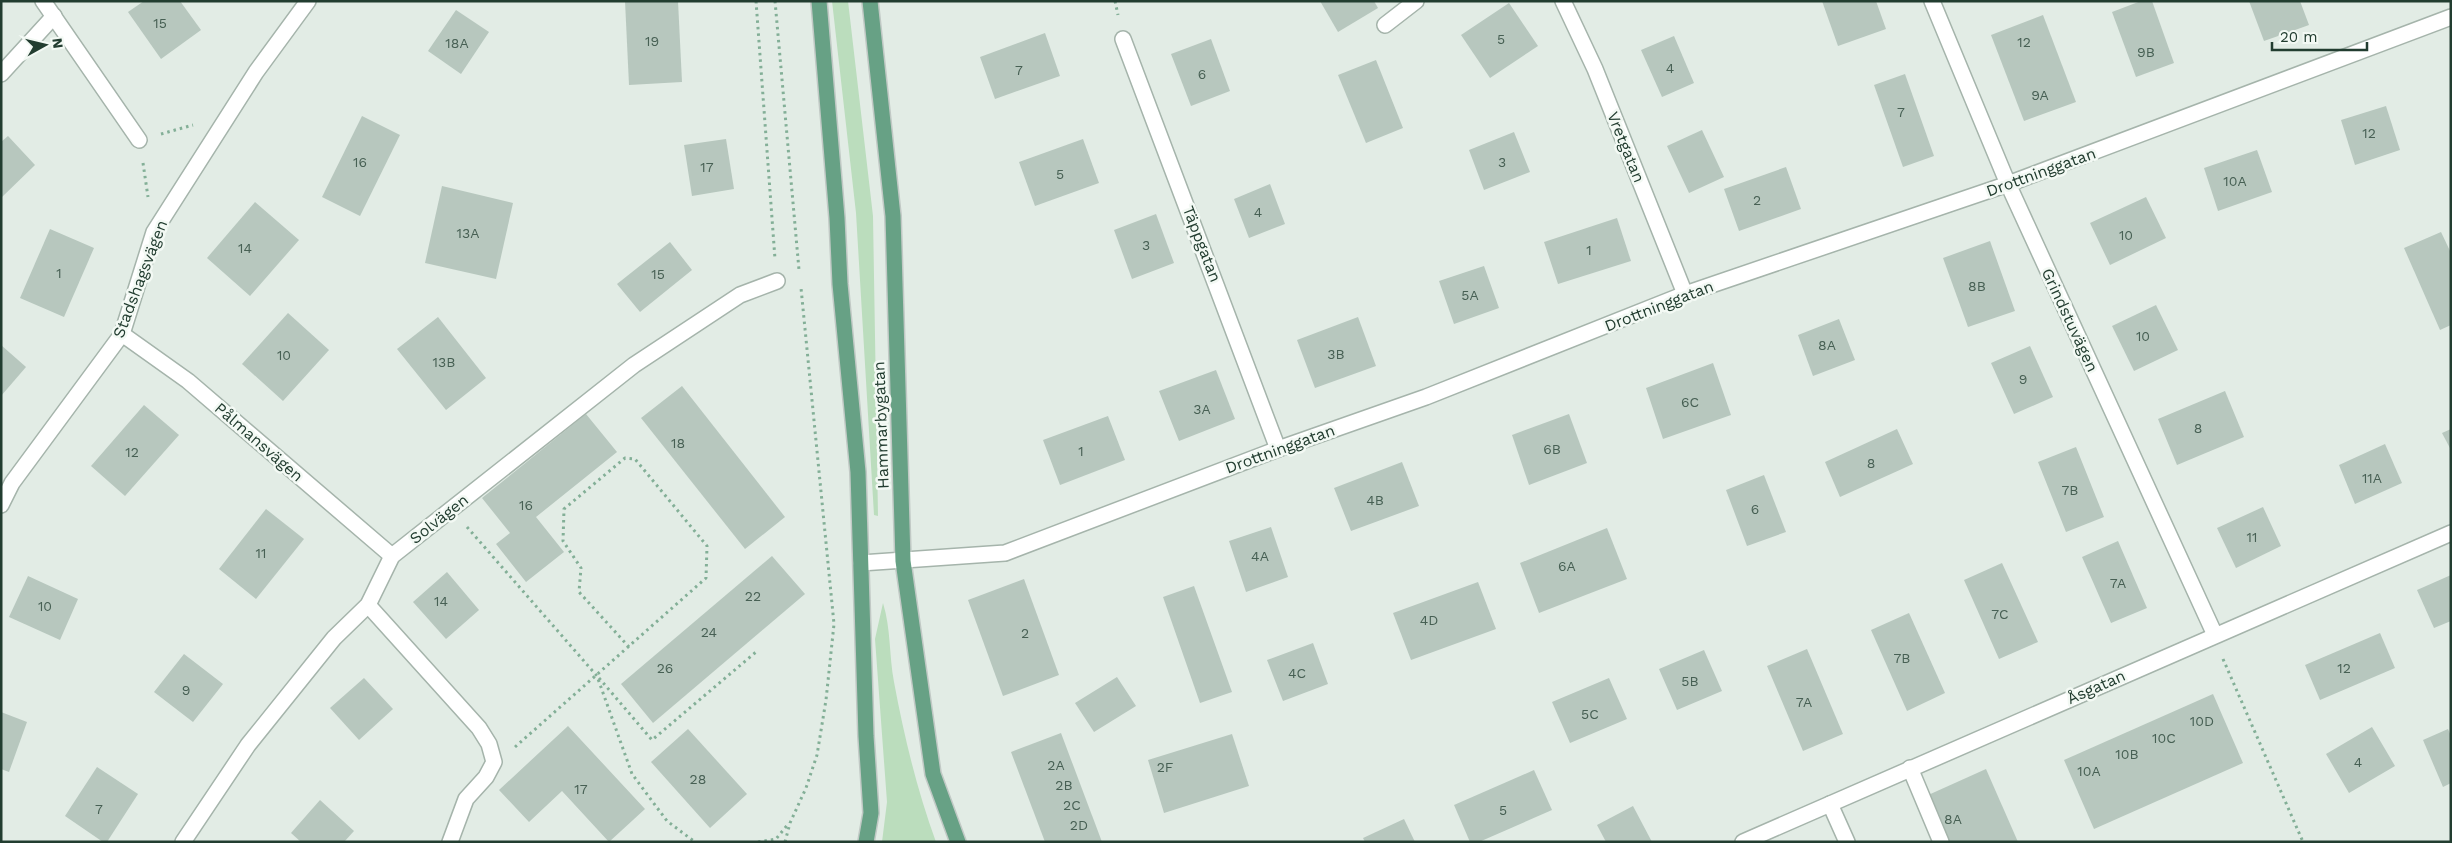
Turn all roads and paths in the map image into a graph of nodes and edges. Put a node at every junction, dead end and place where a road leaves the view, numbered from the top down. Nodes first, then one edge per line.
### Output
1 (42, 1) edge
2 (308, 1) edge
3 (756, 1) edge
4 (775, 1) edge
5 (819, 1) edge
6 (870, 1) edge
7 (1416, 1) edge
8 (1563, 1) edge
9 (1932, 1) edge
10 (54, 16) junction
11 (2451, 17) edge
12 (1386, 25) dead end
13 (1123, 39) dead end
14 (1, 74) edge
15 (228, 116) junction
16 (139, 140) junction
17 (2008, 184) junction
18 (154, 232) junction
19 (777, 282) joint
20 (1686, 294) junction
21 (122, 334) junction
22 (1278, 450) junction
23 (1, 505) edge
24 (451, 509) junction
25 (2451, 533) edge
26 (392, 556) junction
27 (903, 561) junction
28 (861, 563) junction
29 (368, 605) junction
30 (2215, 635) junction
31 (629, 648) junction
32 (756, 652) dead end
33 (597, 676) junction
34 (494, 762) junction
35 (1910, 768) junction
36 (1830, 804) junction
37 (790, 823) junction
38 (183, 842) edge
39 (450, 842) edge
40 (694, 842) edge
41 (758, 842) edge
42 (785, 842) edge
43 (866, 842) edge
44 (958, 842) edge
45 (1743, 842) edge
46 (1847, 842) edge
47 (1941, 842) edge
48 (2303, 842) edge

1 - 10 street
2 - 15 street, Stadshagsvägen
3 - 19 path
4 - 37 path
5 - 28 main road, Hammarbygatan
6 - 27 main road, Hammarbygatan
7 - 12 street
8 - 20 street, Vretgatan
9 - 17 street, Grindstuvägen
10 - 14 street
10 - 16 street
11 - 17 street, Drottninggatan
13 - 22 street, Täppgatan
15 - 16 path
15 - 18 street, Stadshagsvägen
16 - 18 path
17 - 20 street, Drottninggatan
17 - 30 street, Grindstuvägen
18 - 21 street, Stadshagsvägen
19 - 24 street, Solvägen
20 - 22 street, Drottninggatan
21 - 23 street, Stadshagsvägen
21 - 26 street, Pålmansvägen
22 - 27 street, Drottninggatan
24 - 26 street, Solvägen
24 - 33 path
25 - 30 street, Åsgatan
26 - 29 street, Solvägen
27 - 28 street, Drottninggatan
27 - 44 main road, Hammarbygatan
28 - 43 main road, Hammarbygatan
29 - 34 street
29 - 38 street, Solvägen
30 - 35 street, Åsgatan
30 - 48 path
31 - 31 path
31 - 33 path
32 - 33 path
33 - 34 path
33 - 40 path
34 - 39 street
35 - 36 street, Åsgatan
35 - 47 street
36 - 45 street, Åsgatan
36 - 46 street
37 - 41 path
37 - 42 path

